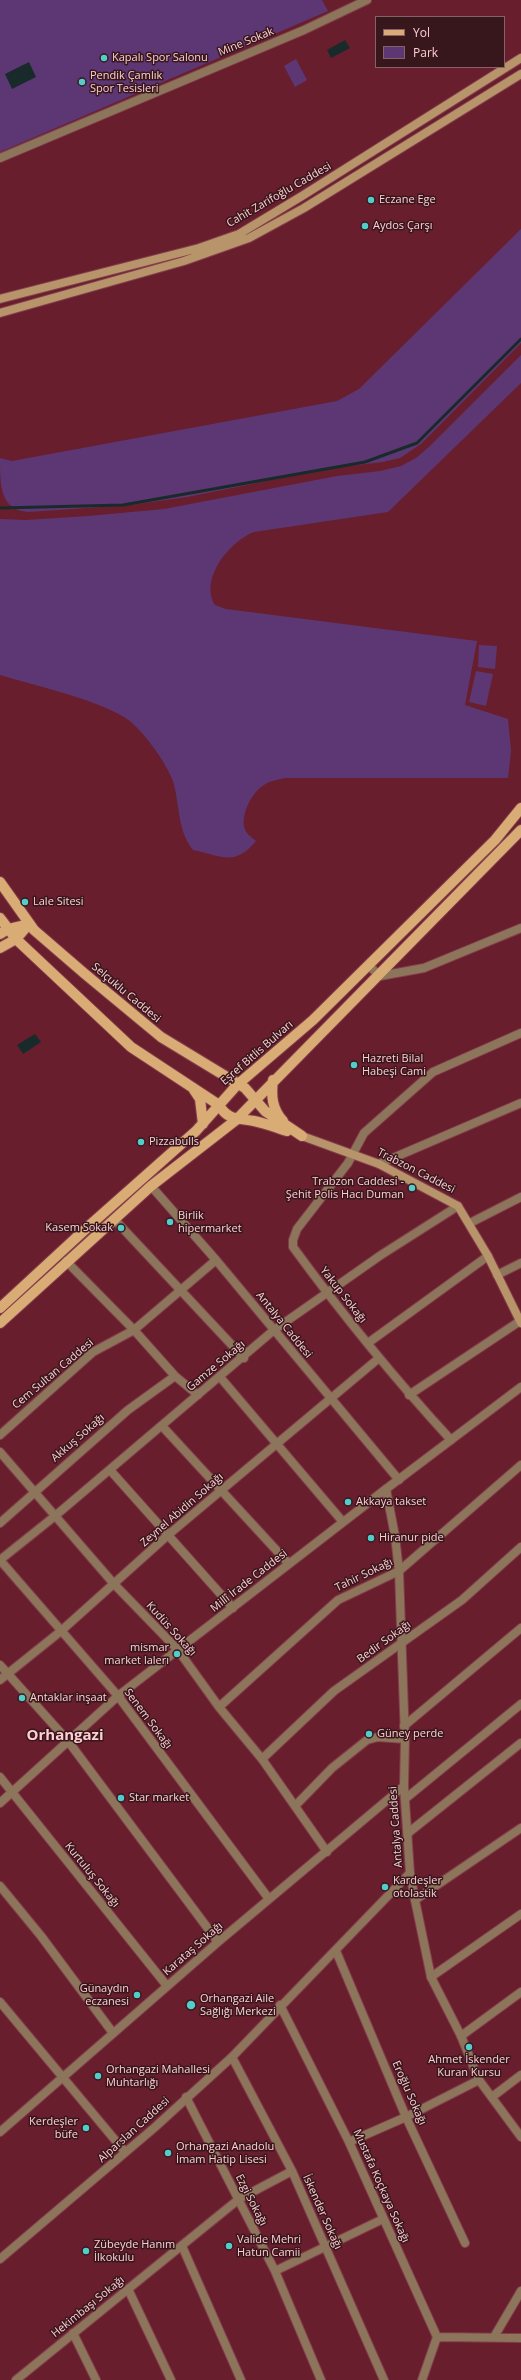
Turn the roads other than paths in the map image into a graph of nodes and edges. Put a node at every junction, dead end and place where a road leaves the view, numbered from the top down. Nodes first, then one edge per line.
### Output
1 (367, 0) edge
2 (521, 58) edge
3 (521, 74) edge
4 (0, 158) edge
5 (0, 299) edge
6 (0, 313) edge
7 (521, 808) edge
8 (521, 830) edge
9 (0, 882) edge
10 (0, 918) edge
11 (29, 924) junction
12 (521, 928) edge
13 (4, 932) edge
14 (16, 939) junction
15 (0, 948) edge
16 (368, 965) junction
17 (380, 976) junction
18 (521, 1033) edge
19 (273, 1080) junction
20 (237, 1085) junction
21 (193, 1088) junction
22 (255, 1101) junction
23 (521, 1103) edge
24 (219, 1105) junction
25 (236, 1120) junction
26 (203, 1124) junction
27 (302, 1136) junction
28 (353, 1154) junction
29 (379, 1164) junction
30 (151, 1186) junction
31 (521, 1197) edge
32 (458, 1206) junction
33 (114, 1219) junction
34 (470, 1223) junction
35 (488, 1256) junction
36 (216, 1260) junction
37 (66, 1261) junction
38 (521, 1263) edge
39 (497, 1275) junction
40 (181, 1288) junction
41 (326, 1292) junction
42 (0, 1308) edge
43 (520, 1322) edge
44 (0, 1323) edge
45 (134, 1330) junction
46 (274, 1330) junction
47 (368, 1343) junction
48 (244, 1358) junction
49 (379, 1358) junction
50 (175, 1376) junction
51 (220, 1377) junction
52 (521, 1387) edge
53 (409, 1395) junction
54 (198, 1396) junction
55 (329, 1398) junction
56 (162, 1426) junction
57 (0, 1435) edge
58 (451, 1440) junction
59 (276, 1444) junction
60 (0, 1452) edge
61 (521, 1466) edge
62 (110, 1470) junction
63 (399, 1480) junction
64 (35, 1490) junction
65 (222, 1490) junction
66 (386, 1490) junction
67 (55, 1516) junction
68 (343, 1522) junction
69 (0, 1523) edge
70 (168, 1535) junction
71 (521, 1547) edge
72 (0, 1560) edge
73 (289, 1564) junction
74 (399, 1571) junction
75 (114, 1584) junction
76 (232, 1608) junction
77 (521, 1628) edge
78 (60, 1632) junction
79 (401, 1643) junction
80 (178, 1650) junction
81 (0, 1665) edge
82 (7, 1674) junction
83 (0, 1680) edge
84 (118, 1696) junction
85 (521, 1704) edge
86 (218, 1707) junction
87 (404, 1726) junction
88 (405, 1739) junction
89 (68, 1741) junction
90 (521, 1743) edge
91 (262, 1759) junction
92 (0, 1777) edge
93 (404, 1786) junction
94 (12, 1792) junction
95 (405, 1799) junction
96 (0, 1803) edge
97 (294, 1806) junction
98 (521, 1828) edge
99 (408, 1834) junction
100 (326, 1852) junction
101 (410, 1873) junction
102 (0, 1886) edge
103 (269, 1899) junction
104 (415, 1900) junction
105 (521, 1914) edge
106 (218, 1942) junction
107 (336, 1951) junction
108 (431, 1977) junction
109 (167, 1986) junction
110 (521, 1992) edge
111 (0, 2002) edge
112 (280, 2005) junction
113 (112, 2033) junction
114 (461, 2036) junction
115 (232, 2057) junction
116 (521, 2075) edge
117 (64, 2076) junction
118 (479, 2080) junction
119 (186, 2097) junction
120 (492, 2097) junction
121 (406, 2117) junction
122 (1, 2130) edge
123 (521, 2137) edge
124 (350, 2142) junction
125 (125, 2152) junction
126 (292, 2171) junction
127 (239, 2199) junction
128 (383, 2218) junction
129 (465, 2243) dead end
130 (182, 2246) junction
131 (326, 2246) junction
132 (0, 2259) edge
133 (274, 2271) junction
134 (128, 2289) junction
135 (521, 2291) edge
136 (73, 2334) junction
137 (437, 2337) junction
138 (494, 2337) junction
139 (521, 2338) edge
140 (25, 2377) edge
141 (16, 2380) edge
142 (96, 2380) edge
143 (171, 2380) edge
144 (241, 2380) edge
145 (321, 2380) edge
146 (384, 2380) edge
147 (422, 2380) edge

1 - 4 street, Mine Sokak
2 - 5 main road, Cahit Zarifoğlu Caddesi
3 - 6 main road, Cahit Zarifoğlu Caddesi
7 - 16 main road, Eşref Bitlis Bulvarı
8 - 17 main road
9 - 11 main road, Selçuklu Caddesi
10 - 13 main road
11 - 13 main road
11 - 14 main road
11 - 20 main road, Selçuklu Caddesi
12 - 17 street
13 - 14 main road
14 - 15 main road
14 - 21 main road
16 - 17 street
16 - 20 main road, Eşref Bitlis Bulvarı
17 - 19 main road
18 - 28 street, Yakup Sokağı
19 - 22 main road
19 - 27 main road
20 - 22 main road, Selçuklu Caddesi
20 - 24 main road, Eşref Bitlis Bulvarı
21 - 24 main road
21 - 26 main road
22 - 25 main road
22 - 27 main road, Selçuklu Caddesi
23 - 29 street
24 - 25 main road
24 - 26 main road, Eşref Bitlis Bulvarı
25 - 27 main road, Trabzon Caddesi
25 - 30 main road
26 - 42 main road, Eşref Bitlis Bulvarı
27 - 28 main road, Trabzon Caddesi
28 - 29 main road, Trabzon Caddesi
28 - 41 street, Yakup Sokağı
29 - 32 main road, Trabzon Caddesi
30 - 33 main road
30 - 36 street, Antalya Caddesi
31 - 34 street
32 - 34 main road, Trabzon Caddesi
32 - 41 street, Gamze Sokağı
33 - 37 main road
33 - 40 street
34 - 35 main road, Trabzon Caddesi
35 - 39 main road, Trabzon Caddesi
35 - 47 street
36 - 40 street, Cem Sultan Caddesi
36 - 46 street, Antalya Caddesi
37 - 44 main road
37 - 45 street
38 - 39 street
39 - 43 main road, Trabzon Caddesi
40 - 45 street, Cem Sultan Caddesi
40 - 48 street
41 - 46 street, Gamze Sokağı
41 - 47 street, Yakup Sokağı
43 - 53 street
45 - 50 street
45 - 57 street, Cem Sultan Caddesi
46 - 48 street, Gamze Sokağı
46 - 55 street, Antalya Caddesi
47 - 49 street, Yakup Sokağı
48 - 51 street, Gamze Sokağı
49 - 53 street, Yakup Sokağı
49 - 55 street, Zeynel Abidin Sokağı
50 - 54 street
50 - 64 street, Akkuş Sokağı
51 - 54 street, Gamze Sokağı
51 - 59 street
52 - 58 street, Millî İrade Caddesi
53 - 58 street, Yakup Sokağı
54 - 56 street, Gamze Sokağı
55 - 59 street, Zeynel Abidin Sokağı
55 - 63 street, Antalya Caddesi
56 - 62 street, Gamze Sokağı
56 - 65 street
58 - 63 street, Millî İrade Caddesi
59 - 65 street, Zeynel Abidin Sokağı
59 - 68 street
60 - 64 street, Kudüs Sokağı
61 - 74 street, Tahir Sokağı
62 - 67 street, Gamze Sokağı
62 - 70 street
63 - 66 street, Millî İrade Caddesi
64 - 67 street, Kudüs Sokağı
64 - 69 street, Akkuş Sokağı
65 - 70 street, Zeynel Abidin Sokağı
65 - 73 street
66 - 68 street, Millî İrade Caddesi
66 - 74 street, Antalya Caddesi
67 - 72 street, Gamze Sokağı
67 - 75 street, Kudüs Sokağı
68 - 73 street, Millî İrade Caddesi
70 - 75 street, Zeynel Abidin Sokağı
70 - 76 street
71 - 79 street, Bedir Sokağı
72 - 78 street, Senem Sokağı
73 - 76 street, Millî İrade Caddesi
74 - 79 street, Antalya Caddesi
74 - 86 street, Tahir Sokağı
75 - 78 street, Zeynel Abidin Sokağı
75 - 80 street, Kudüs Sokağı
76 - 80 street, Millî İrade Caddesi
77 - 87 street
78 - 82 street, Zeynel Abidin Sokağı
78 - 84 street, Senem Sokağı
79 - 87 street, Antalya Caddesi
79 - 91 street, Bedir Sokağı
80 - 84 street, Millî İrade Caddesi
80 - 86 street, Kudüs Sokağı
81 - 82 street
82 - 83 street, Zeynel Abidin Sokağı
82 - 89 street
84 - 89 street, Millî İrade Caddesi
84 - 103 street, Senem Sokağı
85 - 95 street
86 - 91 street, Kudüs Sokağı
87 - 88 street, Antalya Caddesi
88 - 93 street, Antalya Caddesi
88 - 97 street
89 - 94 street, Millî İrade Caddesi
89 - 106 street
90 - 99 street
91 - 97 street, Kudüs Sokağı
92 - 94 street, Kurtuluş Sokağı
93 - 95 street, Antalya Caddesi
93 - 100 street, Karataş Sokağı
94 - 96 street, Millî İrade Caddesi
94 - 109 street, Kurtuluş Sokağı
95 - 99 street, Antalya Caddesi
97 - 100 street, Kudüs Sokağı
98 - 104 street
99 - 101 street, Antalya Caddesi
100 - 103 street, Karataş Sokağı
101 - 104 street, Antalya Caddesi
101 - 107 street, Alparslan Caddesi
102 - 113 street
103 - 106 street, Karataş Sokağı
104 - 108 street, Antalya Caddesi
105 - 108 street
106 - 109 street, Karataş Sokağı
107 - 112 street, Alparslan Caddesi
107 - 121 street, Eroğlu Sokağı
108 - 114 street, Antalya Caddesi
109 - 113 street, Karataş Sokağı
110 - 114 street
111 - 117 street
112 - 115 street, Alparslan Caddesi
112 - 124 street, Mustafa Koçkaya Sokağı
113 - 117 street, Karataş Sokağı
114 - 118 street, Antalya Caddesi
115 - 119 street, Alparslan Caddesi
115 - 126 street, İskender Sokağı
116 - 120 street
117 - 122 street, Karataş Sokağı
117 - 125 street
118 - 120 street, Antalya Caddesi
118 - 121 street
119 - 125 street, Alparslan Caddesi
119 - 127 street, Ezgi Sokağı
120 - 123 street, Antalya Caddesi
121 - 124 street
121 - 129 street, Eroğlu Sokağı
124 - 128 street, Mustafa Koçkaya Sokağı
125 - 132 street, Alparslan Caddesi
126 - 127 street, Hekimbaşı Sokağı
126 - 131 street, İskender Sokağı
127 - 130 street, Hekimbaşı Sokağı
127 - 133 street, Ezgi Sokağı
128 - 131 street
128 - 137 street, Mustafa Koçkaya Sokağı
130 - 134 street, Hekimbaşı Sokağı
130 - 144 street
131 - 133 street
131 - 146 street, İskender Sokağı
133 - 145 street, Ezgi Sokağı
134 - 136 street, Hekimbaşı Sokağı
134 - 143 street
135 - 138 street
136 - 140 street, Hekimbaşı Sokağı
136 - 142 street
137 - 138 street
137 - 147 street
138 - 139 street
140 - 141 street, Hekimbaşı Sokağı

